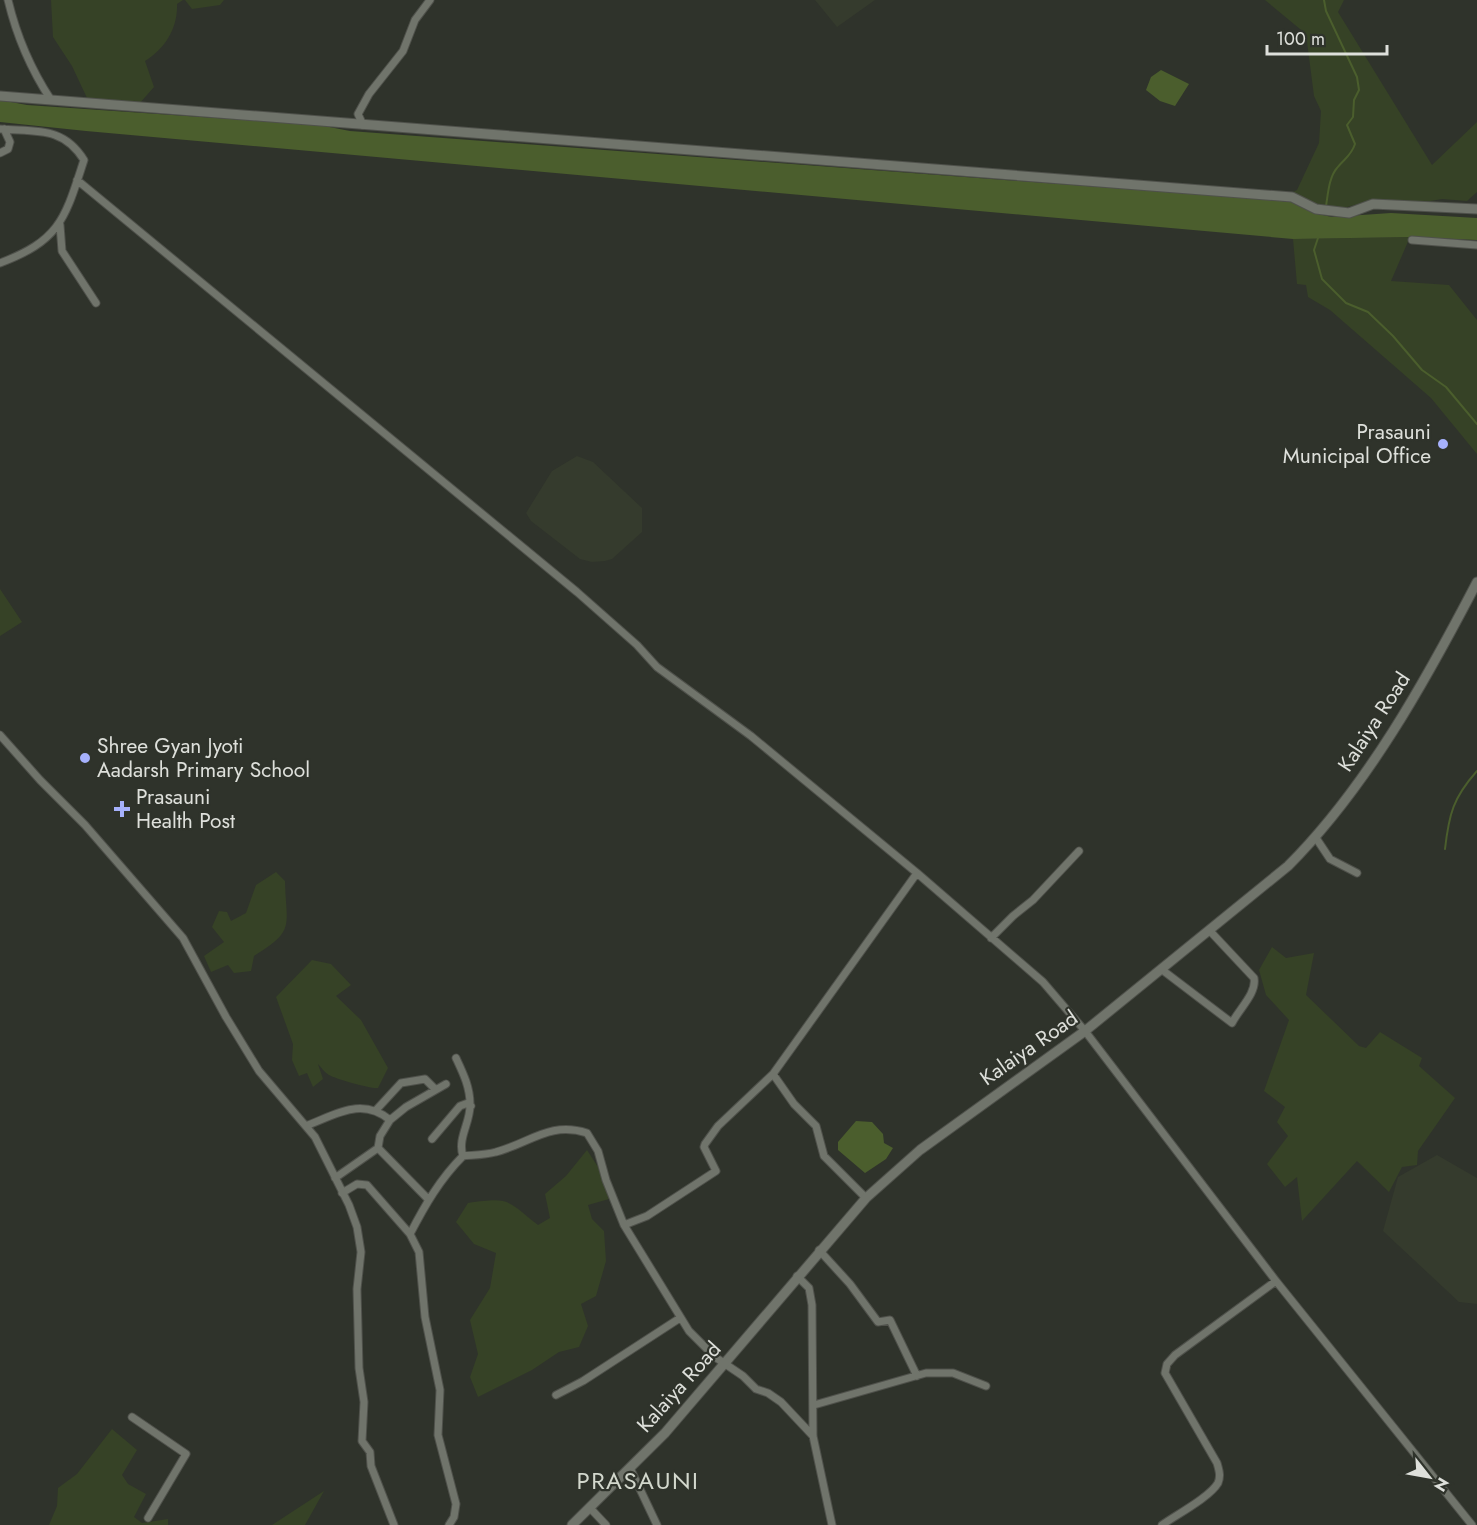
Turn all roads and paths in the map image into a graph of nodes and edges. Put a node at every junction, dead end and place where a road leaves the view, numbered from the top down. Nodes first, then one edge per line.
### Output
1 (8, 0) edge
2 (430, 0) edge
3 (0, 96) edge
4 (51, 100) junction
5 (363, 125) junction
6 (2, 129) edge
7 (0, 153) edge
8 (78, 180) junction
9 (1477, 209) edge
10 (60, 225) junction
11 (1412, 240) dead end
12 (1477, 245) edge
13 (0, 263) edge
14 (96, 303) dead end
15 (1477, 582) edge
16 (0, 735) edge
17 (1316, 838) junction
18 (1079, 851) dead end
19 (917, 873) junction
20 (1357, 873) dead end
21 (1209, 930) junction
22 (992, 938) junction
23 (1161, 969) junction
24 (1085, 1030) junction
25 (456, 1058) dead end
26 (773, 1074) junction
27 (446, 1084) dead end
28 (435, 1089) junction
29 (471, 1106) junction
30 (377, 1109) junction
31 (390, 1120) junction
32 (308, 1125) junction
33 (432, 1139) dead end
34 (378, 1148) junction
35 (463, 1156) junction
36 (335, 1178) junction
37 (342, 1193) junction
38 (866, 1198) junction
39 (428, 1199) junction
40 (624, 1225) junction
41 (410, 1234) junction
42 (819, 1250) junction
43 (797, 1276) junction
44 (1276, 1281) junction
45 (680, 1318) junction
46 (725, 1363) junction
47 (916, 1376) junction
48 (986, 1386) dead end
49 (556, 1395) dead end
50 (814, 1406) junction
51 (132, 1417) dead end
52 (813, 1436) junction
53 (630, 1468) junction
54 (590, 1508) junction
55 (148, 1518) dead end
56 (394, 1525) edge
57 (449, 1525) edge
58 (572, 1525) edge
59 (606, 1525) edge
60 (657, 1525) edge
61 (832, 1525) edge
62 (1162, 1525) edge
63 (1472, 1525) edge

1 - 4 street
2 - 5 street
3 - 4 main road
4 - 5 main road
5 - 9 main road
6 - 7 street
6 - 8 street
8 - 10 street
8 - 19 street
10 - 13 street
10 - 14 street
11 - 12 street
15 - 17 main road, Kalaiya Road
16 - 32 street
17 - 20 street
17 - 21 main road, Kalaiya Road
18 - 22 street
19 - 22 street
19 - 26 street
21 - 23 main road, Kalaiya Road
21 - 23 street
22 - 24 street
23 - 24 main road, Kalaiya Road
24 - 38 main road, Kalaiya Road
24 - 44 street
25 - 29 street
26 - 38 street
26 - 40 street
27 - 28 street
28 - 30 street
28 - 31 street
29 - 33 street
29 - 35 street
30 - 31 street
30 - 32 street
31 - 34 street
32 - 36 street
34 - 36 street
34 - 39 street
35 - 39 street
35 - 40 street
36 - 37 street
37 - 41 street
37 - 56 street
38 - 42 main road, Kalaiya Road
39 - 41 street
40 - 45 street
41 - 57 street
42 - 43 main road, Kalaiya Road
42 - 47 street
43 - 46 main road, Kalaiya Road
43 - 50 street
44 - 62 street
44 - 63 street
45 - 46 street
45 - 49 street
46 - 52 street
46 - 53 main road, Kalaiya Road
47 - 48 street
47 - 50 street
50 - 52 street
51 - 55 street
52 - 61 street
53 - 54 main road, Kalaiya Road
53 - 60 street
54 - 58 main road, Kalaiya Road
54 - 59 street

